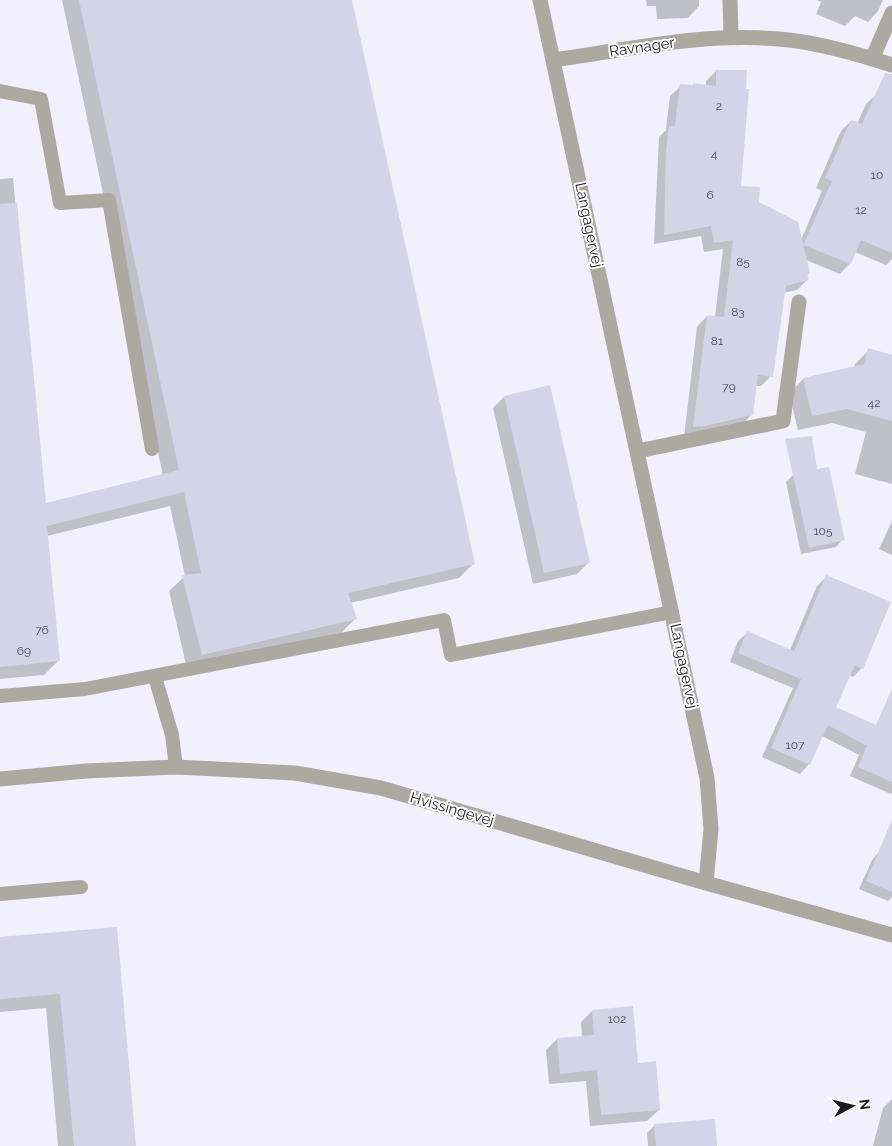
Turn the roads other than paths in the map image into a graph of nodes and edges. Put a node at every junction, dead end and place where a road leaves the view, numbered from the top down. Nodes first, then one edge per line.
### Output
1 (540, 0) edge
2 (730, 0) edge
3 (892, 13) edge
4 (731, 37) junction
5 (872, 59) junction
6 (554, 60) junction
7 (892, 66) edge
8 (0, 91) edge
9 (798, 302) dead end
10 (152, 448) dead end
11 (638, 451) junction
12 (672, 612) junction
13 (155, 677) junction
14 (0, 696) edge
15 (176, 767) junction
16 (0, 779) edge
17 (706, 883) junction
18 (81, 887) dead end
19 (0, 894) edge
20 (892, 935) edge

1 - 6 street, Langagervej
2 - 4 street
3 - 5 street
4 - 5 street, Ravnager
4 - 6 street, Ravnager
5 - 7 street, Ravnager
6 - 11 street, Langagervej
8 - 10 lane
9 - 11 street
11 - 12 street, Langagervej
12 - 13 lane
12 - 17 street, Langagervej
13 - 14 lane
13 - 15 lane
15 - 16 street, Hvissingevej
15 - 17 street, Hvissingevej
17 - 20 street, Hvissingevej
18 - 19 lane

